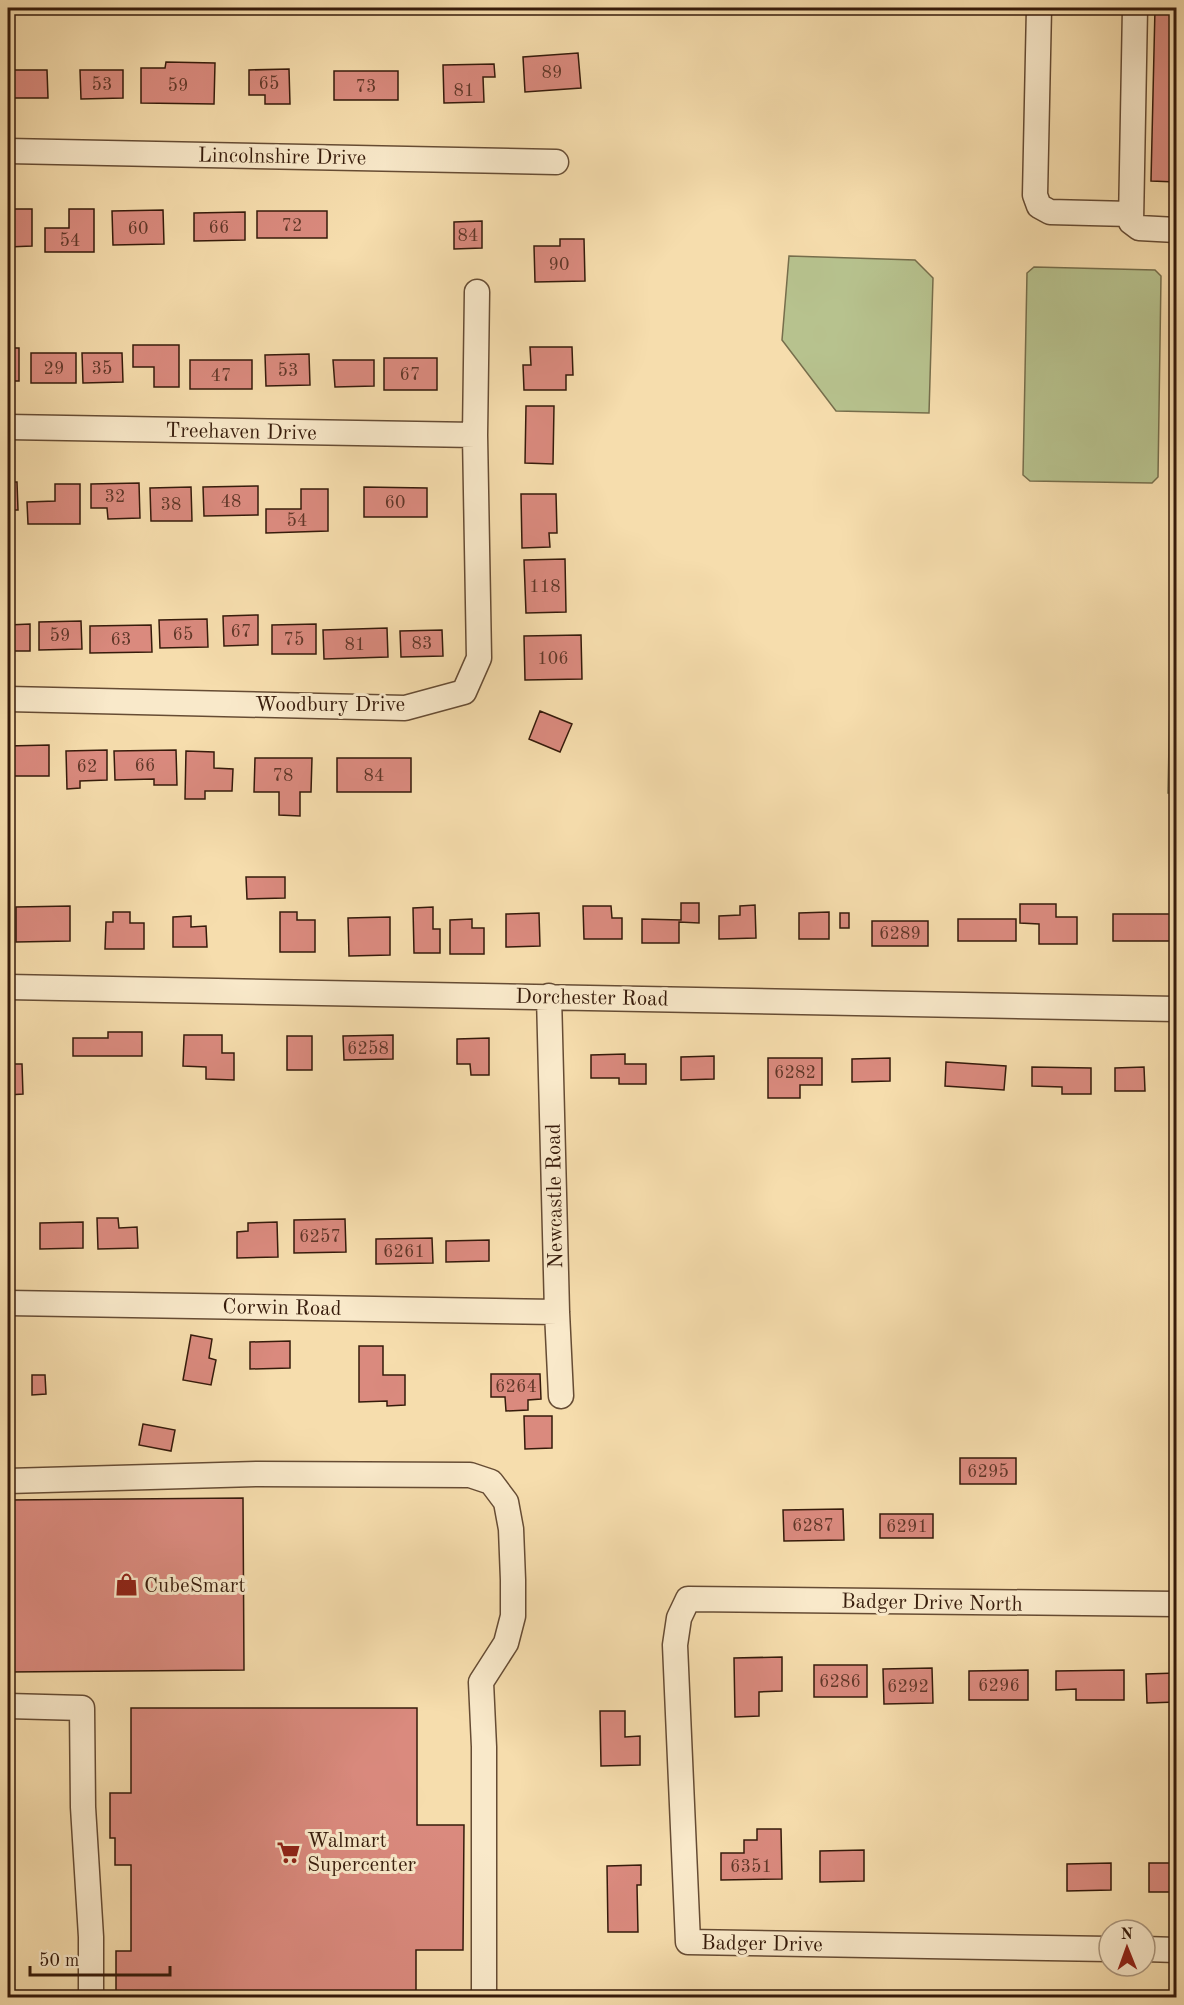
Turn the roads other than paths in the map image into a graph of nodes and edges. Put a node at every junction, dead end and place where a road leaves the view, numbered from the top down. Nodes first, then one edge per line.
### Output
1 (1039, 8) edge
2 (1135, 8) edge
3 (8, 151) edge
4 (556, 162) dead end
5 (1130, 214) junction
6 (1176, 230) edge
7 (477, 292) dead end
8 (8, 427) edge
9 (475, 435) junction
10 (8, 699) edge
11 (8, 987) edge
12 (549, 996) junction
13 (1176, 1009) edge
14 (8, 1303) edge
15 (556, 1312) junction
16 (561, 1396) dead end
17 (8, 1481) edge
18 (688, 1599) joint
19 (1176, 1604) edge
20 (8, 1706) edge
21 (1097, 1948) edge
22 (1157, 1949) edge
23 (1176, 1950) edge
24 (91, 1998) edge
25 (484, 1998) edge

1 - 5 street
2 - 5 street
3 - 4 street, Lincolnshire Drive
5 - 6 street
7 - 9 street, Woodbury Drive
8 - 9 street, Treehaven Drive
9 - 10 street, Woodbury Drive
11 - 12 street, Dorchester Road
12 - 13 street, Dorchester Road
12 - 15 street, Newcastle Road
14 - 15 street, Corwin Road
15 - 16 street, Newcastle Road
17 - 25 street
18 - 19 street, Badger Drive North
18 - 21 street, Badger Drive
20 - 24 street
22 - 23 street

